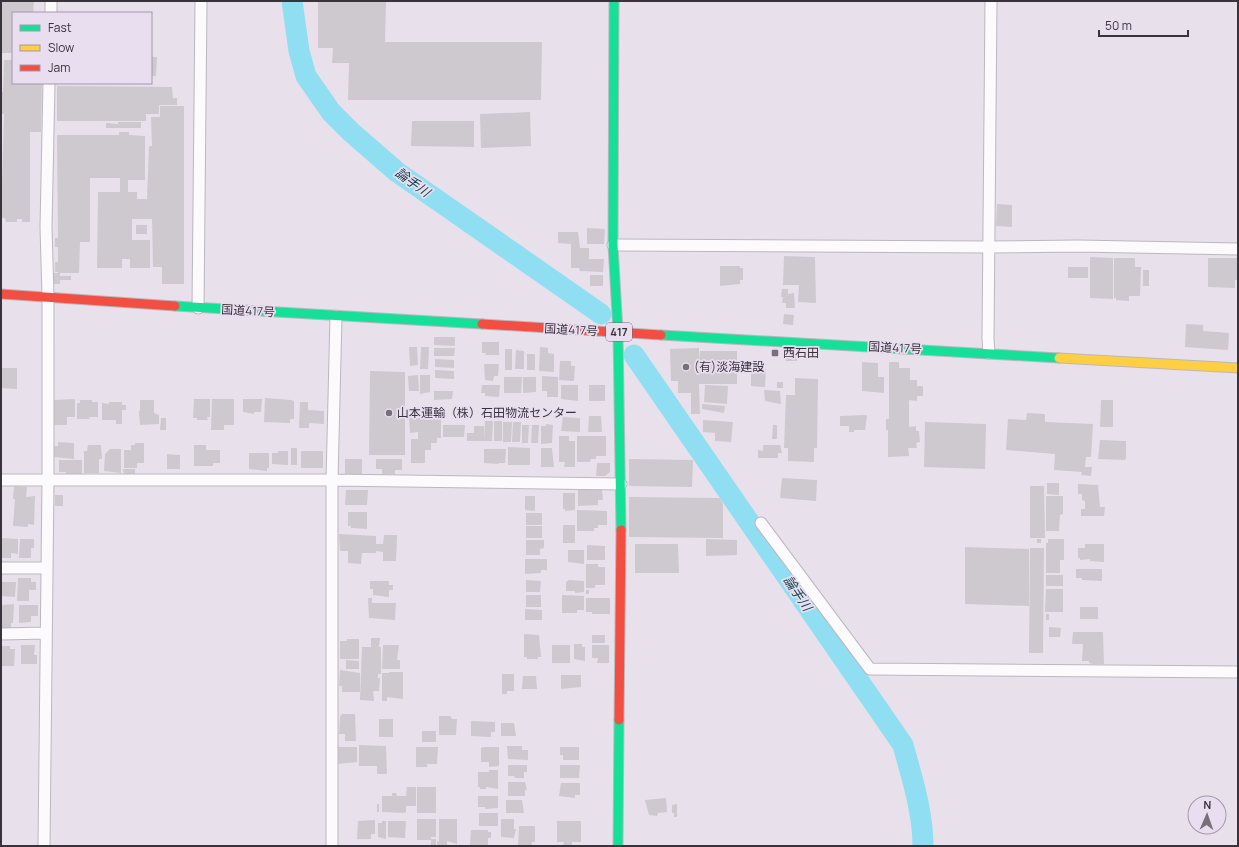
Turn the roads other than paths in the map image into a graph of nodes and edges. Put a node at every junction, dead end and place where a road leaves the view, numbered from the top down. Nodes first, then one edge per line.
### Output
1 (52, 1) edge
2 (200, 1) edge
3 (614, 1) edge
4 (991, 1) edge
5 (51, 12) edge
6 (49, 84) edge
7 (613, 245) junction
8 (988, 247) junction
9 (1238, 249) edge
10 (1, 294) edge
11 (48, 296) junction
12 (198, 308) junction
13 (336, 316) junction
14 (618, 332) junction
15 (989, 353) junction
16 (1238, 368) edge
17 (1, 480) edge
18 (48, 480) junction
19 (332, 480) junction
20 (621, 484) junction
21 (761, 523) dead end
22 (1, 568) edge
23 (47, 568) junction
24 (1, 634) edge
25 (46, 634) junction
26 (1238, 672) edge
27 (44, 846) edge
28 (332, 846) edge
29 (618, 846) edge

1 - 5 street
2 - 12 street
3 - 7 main road
4 - 8 street
6 - 11 street
7 - 8 street
7 - 14 main road
8 - 9 street
8 - 15 street
10 - 11 main road, 国道417号 / 417
11 - 12 main road, 国道417号 / 417
11 - 18 street
12 - 13 main road, 国道417号 / 417
13 - 14 main road, 国道417号 / 417
13 - 19 street
14 - 15 main road, 国道417号 / 417
14 - 20 main road
15 - 16 main road, 国道417号 / 417
17 - 18 street
18 - 19 street
18 - 23 street
19 - 20 street
19 - 28 street
20 - 29 main road
21 - 26 street
22 - 23 street
23 - 25 street
24 - 25 street
25 - 27 street

